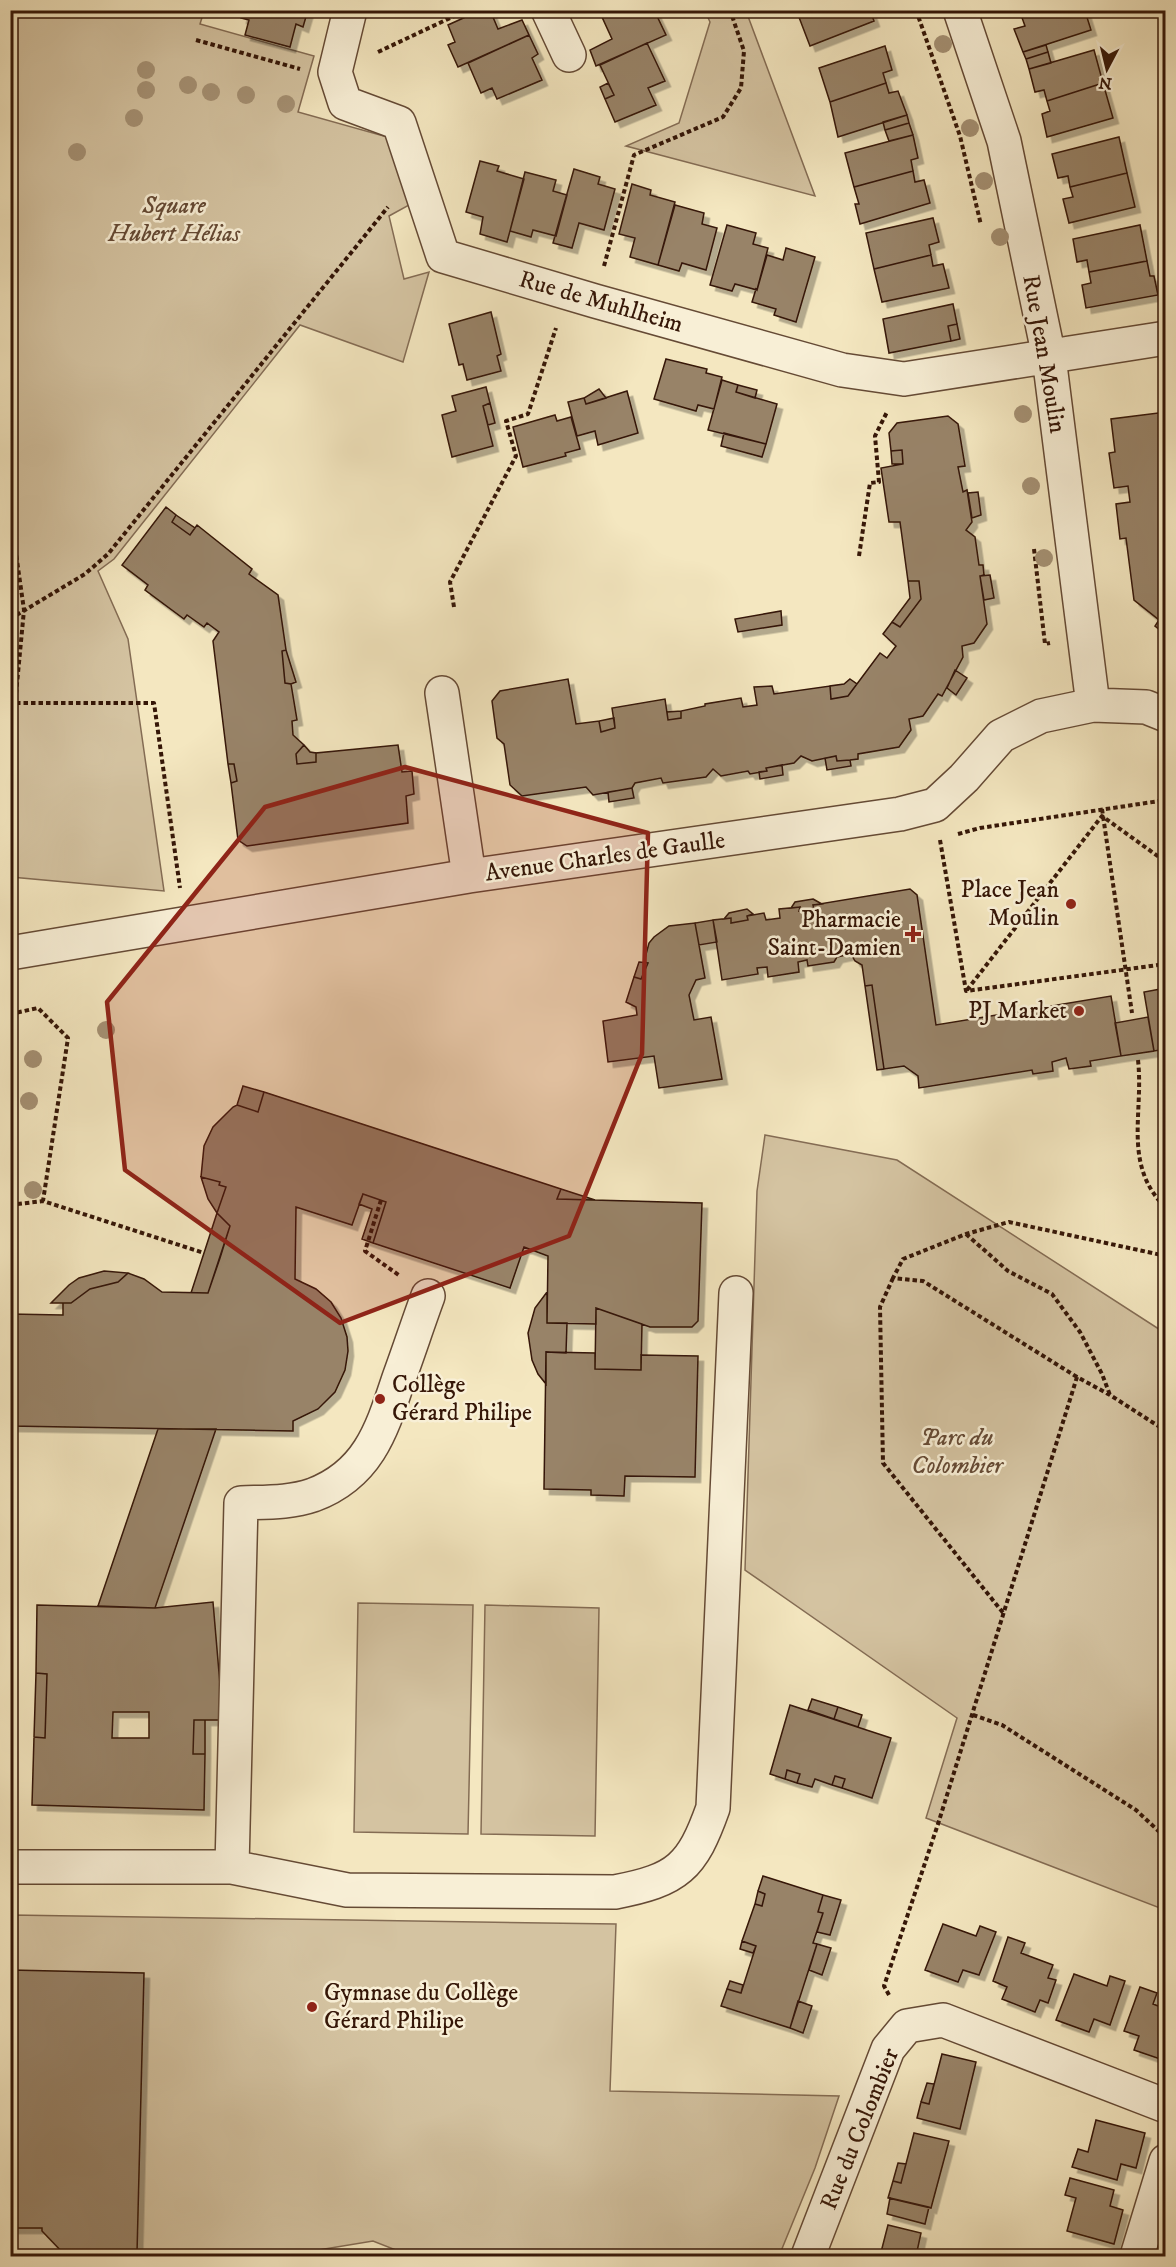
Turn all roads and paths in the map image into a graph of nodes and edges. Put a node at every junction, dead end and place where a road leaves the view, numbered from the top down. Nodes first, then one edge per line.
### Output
1 (350, 10) edge
2 (548, 10) edge
3 (960, 10) edge
4 (569, 56) dead end
5 (416, 174) junction
6 (1166, 338) edge
7 (1048, 357) junction
8 (904, 379) junction
9 (10, 511) edge
10 (859, 556) dead end
11 (24, 610) junction
12 (10, 619) edge
13 (442, 693) dead end
14 (16, 703) junction
15 (1093, 705) junction
16 (1166, 715) edge
17 (10, 757) edge
18 (1166, 800) edge
19 (1102, 809) junction
20 (1102, 816) junction
21 (940, 839) junction
22 (928, 841) dead end
23 (1166, 862) edge
24 (469, 876) junction
25 (185, 925) junction
26 (10, 953) edge
27 (1166, 964) edge
28 (1125, 970) junction
29 (966, 991) junction
30 (1132, 1013) dead end
31 (10, 1014) edge
32 (1138, 1060) dead end
33 (381, 1200) dead end
34 (43, 1201) junction
35 (10, 1205) edge
36 (1166, 1208) edge
37 (966, 1234) junction
38 (204, 1252) dead end
39 (1166, 1256) edge
40 (893, 1278) junction
41 (736, 1293) dead end
42 (428, 1296) joint
43 (1077, 1377) junction
44 (1110, 1395) junction
45 (1166, 1431) edge
46 (1004, 1614) junction
47 (972, 1715) junction
48 (1166, 1838) edge
49 (10, 1867) edge
50 (232, 1867) junction
51 (907, 2026) junction
52 (1166, 2106) edge
53 (1166, 2161) edge
54 (808, 2256) edge
55 (1137, 2256) edge

1 - 5 street, Rue de Muhlheim
2 - 4 street
3 - 7 street, Rue Jean Moulin
5 - 8 street, Rue de Muhlheim
5 - 11 path
6 - 7 street, Rue de Muhlheim
7 - 8 street, Rue de Muhlheim
7 - 15 street, Rue Jean Moulin
8 - 10 path
9 - 11 path
11 - 12 path
11 - 14 path
13 - 24 street
14 - 17 path
14 - 25 path
15 - 16 street, Avenue Charles de Gaulle
15 - 24 street, Avenue Charles de Gaulle
18 - 19 path
19 - 20 path
19 - 21 path
20 - 23 path
20 - 28 path
20 - 29 path
21 - 22 path
21 - 29 path
24 - 25 street, Avenue Charles de Gaulle
25 - 26 street, Avenue Charles de Gaulle
27 - 28 path
28 - 29 path
28 - 30 path
31 - 34 path
32 - 36 path
33 - 42 path
34 - 35 path
34 - 38 path
37 - 39 path
37 - 40 path
37 - 44 path
40 - 43 path
40 - 46 path
41 - 50 street
42 - 50 street
43 - 44 path
43 - 46 path
44 - 45 path
46 - 47 path
47 - 48 path
47 - 51 path
49 - 50 street
51 - 52 street, Rue du Colombier
51 - 54 street, Rue du Colombier
53 - 55 street

